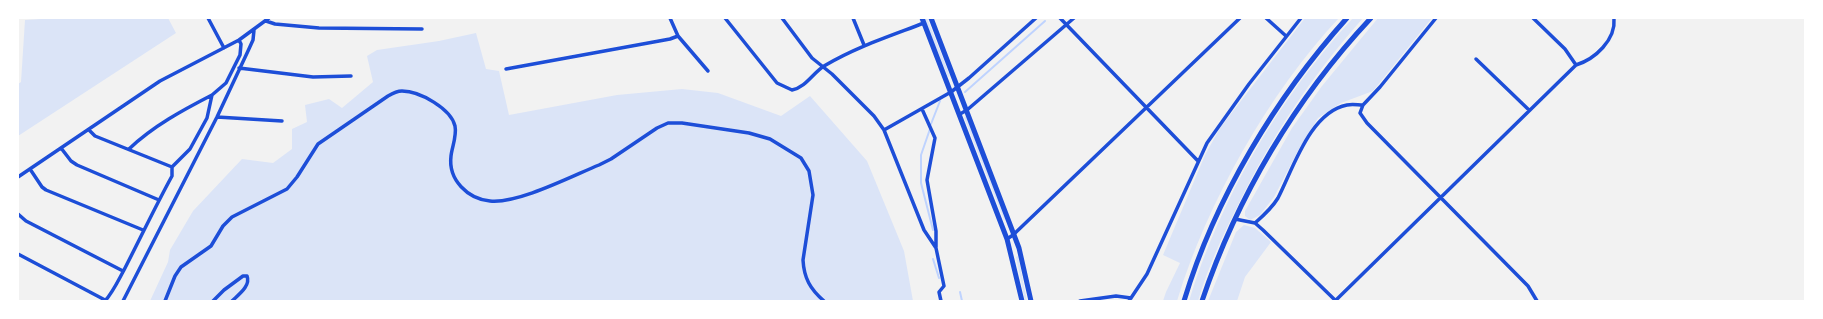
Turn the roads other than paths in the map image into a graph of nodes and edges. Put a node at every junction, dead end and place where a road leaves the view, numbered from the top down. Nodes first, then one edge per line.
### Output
1 (208, 18) edge
2 (670, 18) edge
3 (725, 18) edge
4 (782, 18) edge
5 (854, 18) edge
6 (931, 18) edge
7 (1036, 18) edge
8 (1060, 18) edge
9 (1074, 18) edge
10 (1240, 18) edge
11 (1266, 18) edge
12 (1301, 18) edge
13 (1348, 18) edge
14 (1371, 18) edge
15 (1436, 18) edge
16 (1533, 18) edge
17 (1614, 18) edge
18 (267, 20) edge
19 (923, 21) edge
20 (1067, 25) junction
21 (422, 29) dead end
22 (254, 30) junction
23 (678, 36) junction
24 (1286, 36) junction
25 (239, 40) junction
26 (864, 45) junction
27 (224, 48) junction
28 (1476, 59) dead end
29 (1576, 65) junction
30 (823, 67) junction
31 (239, 68) junction
32 (506, 69) dead end
33 (708, 71) dead end
34 (351, 76) dead end
35 (958, 86) junction
36 (951, 92) junction
37 (212, 95) junction
38 (1363, 104) junction
39 (1146, 107) junction
40 (922, 109) junction
41 (967, 110) junction
42 (1529, 110) junction
43 (960, 114) junction
44 (216, 117) junction
45 (282, 121) dead end
46 (89, 130) junction
47 (884, 130) junction
48 (61, 148) junction
49 (129, 149) junction
50 (1198, 161) junction
51 (172, 167) junction
52 (30, 169) junction
53 (18, 177) edge
54 (1441, 198) junction
55 (159, 200) junction
56 (18, 214) edge
57 (1235, 219) junction
58 (1254, 223) junction
59 (143, 230) junction
60 (1014, 235) junction
61 (1007, 239) junction
62 (936, 248) junction
63 (18, 254) edge
64 (123, 271) junction
65 (1130, 300) edge
66 (105, 301) edge
67 (123, 301) edge
68 (166, 301) edge
69 (214, 301) edge
70 (232, 301) edge
71 (824, 301) edge
72 (941, 301) edge
73 (1022, 301) edge
74 (1031, 301) edge
75 (1080, 301) edge
76 (1184, 301) edge
77 (1202, 301) edge
78 (1335, 301) edge
79 (1537, 301) edge

1 - 27 street
2 - 23 street
3 - 30 street
4 - 30 street
5 - 26 street
6 - 35 main road
7 - 35 street
8 - 20 street
9 - 20 street
10 - 39 street
11 - 24 street
12 - 24 street
13 - 76 main road
14 - 57 main road
15 - 38 street
16 - 29 street
17 - 29 street
18 - 21 street
18 - 22 street
19 - 26 street
19 - 36 main road
20 - 39 street
20 - 41 street
22 - 25 street
22 - 31 street
23 - 32 street
23 - 33 street
24 - 50 street
25 - 27 street
25 - 37 street
26 - 30 street
27 - 46 street
28 - 42 street
29 - 42 street
30 - 47 street
31 - 34 street
31 - 44 street
35 - 36 street
35 - 41 main road
36 - 40 street
36 - 43 main road
37 - 49 street
37 - 51 street
38 - 54 street
38 - 58 street
39 - 50 street
39 - 60 street
40 - 47 street
40 - 62 street
41 - 43 street
41 - 60 main road
42 - 54 street
43 - 61 main road
44 - 45 street
44 - 67 street
46 - 48 street
46 - 49 street
47 - 62 street
48 - 52 street
48 - 55 street
49 - 51 street
50 - 65 street
51 - 55 street
52 - 53 street
52 - 59 street
54 - 78 street
54 - 79 street
55 - 59 street
56 - 64 street
57 - 58 street
57 - 77 main road
58 - 78 street
59 - 64 street
60 - 61 street
60 - 74 main road
61 - 73 main road
62 - 72 street
63 - 66 street
64 - 66 street
65 - 75 street
68 - 71 street
69 - 70 street

